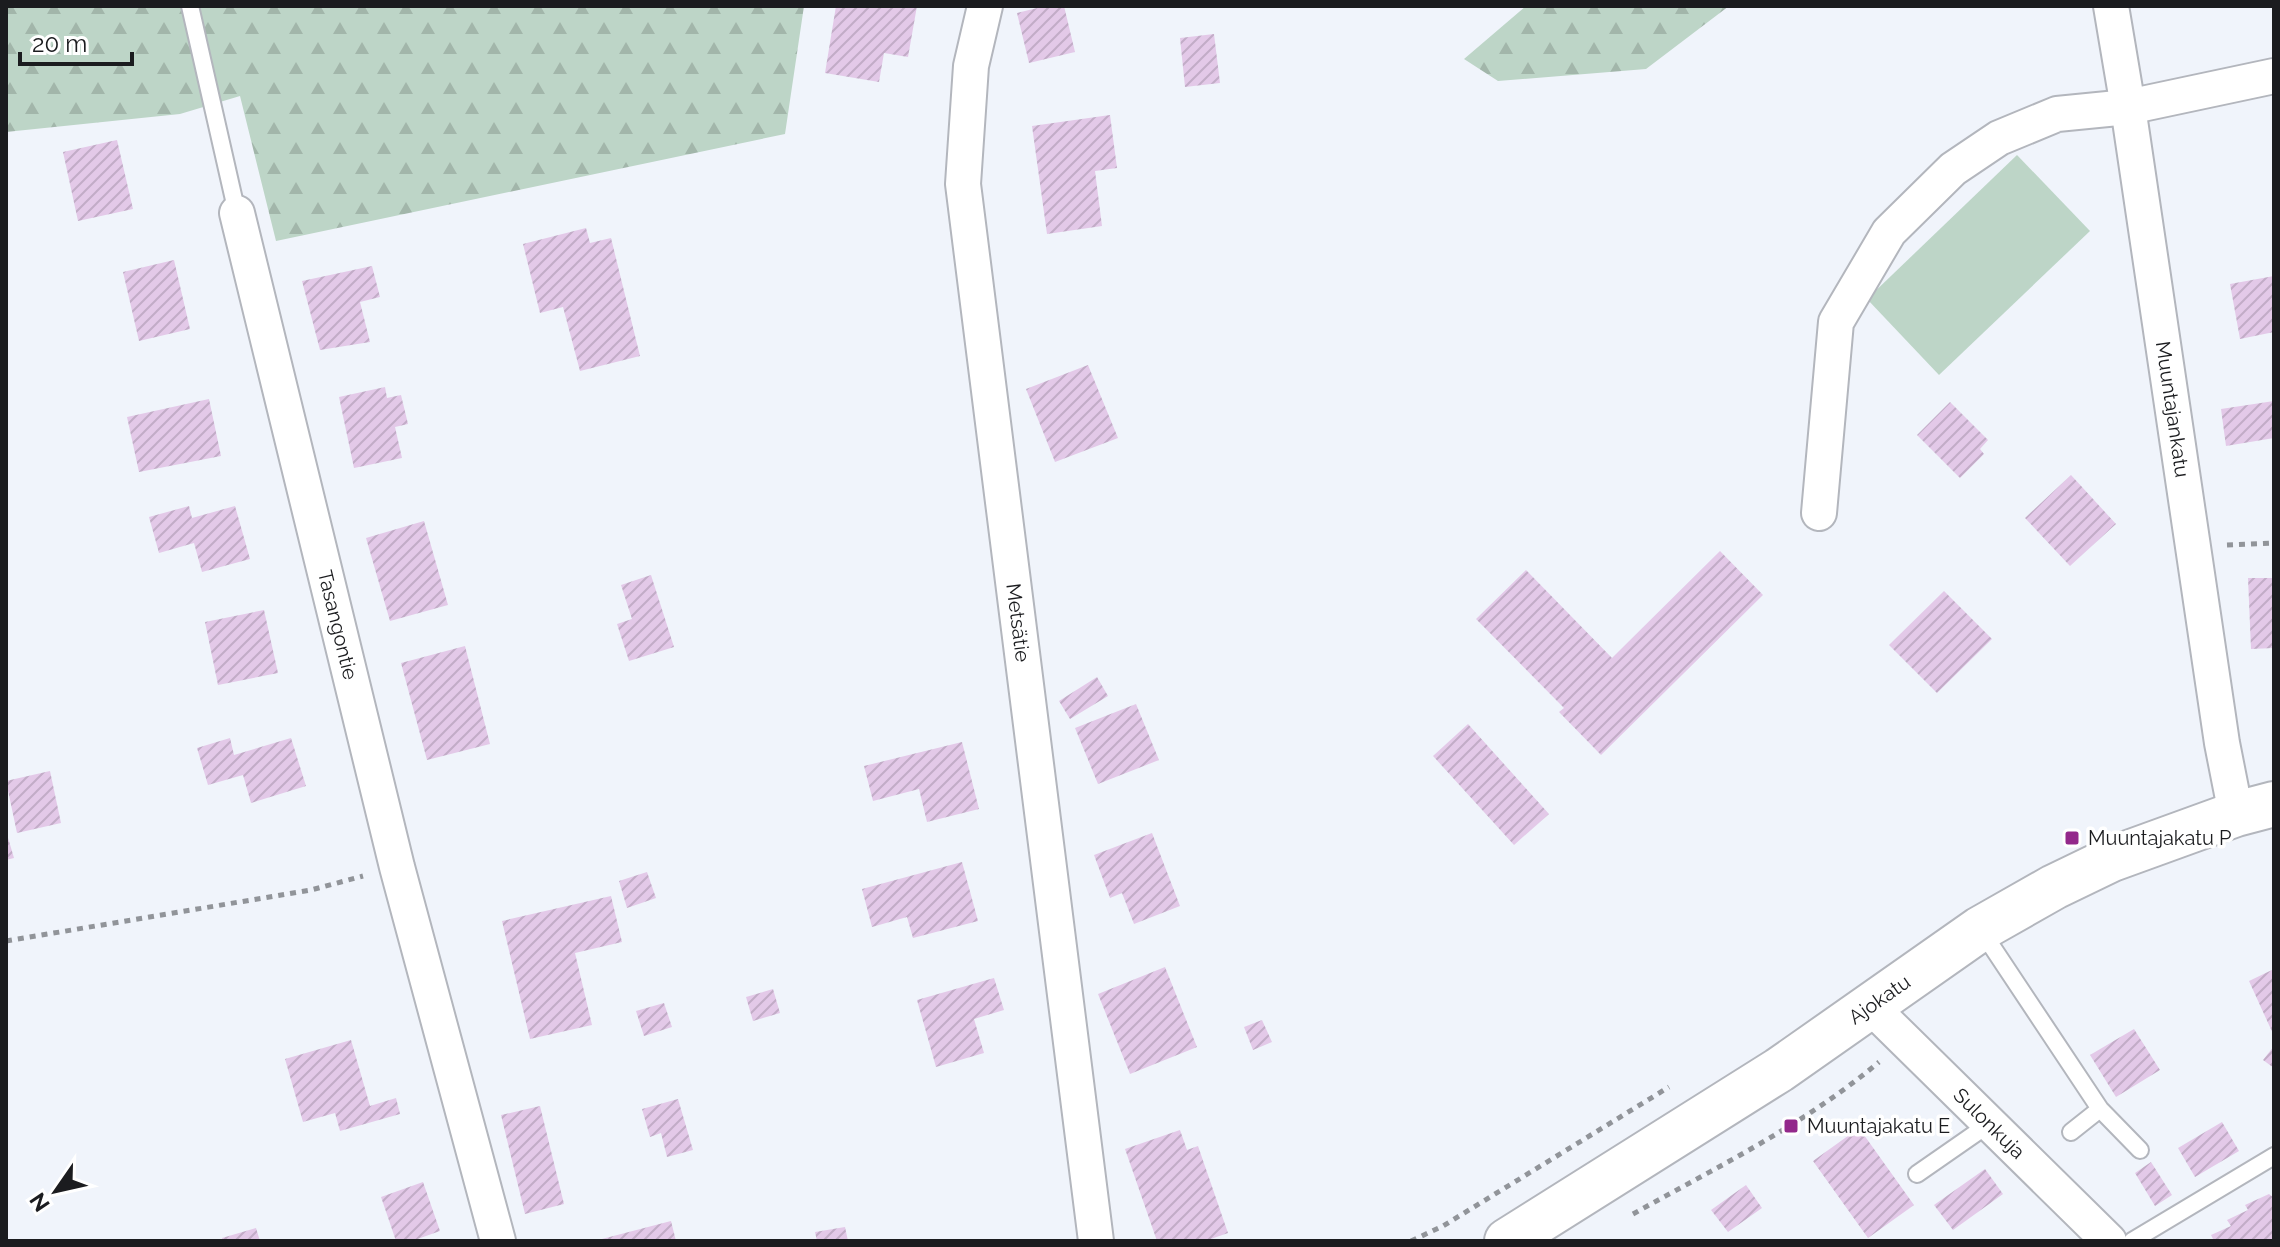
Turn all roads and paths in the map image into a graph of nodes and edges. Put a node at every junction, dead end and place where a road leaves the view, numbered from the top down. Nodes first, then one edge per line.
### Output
1 (190, 6) edge
2 (985, 6) edge
3 (2111, 6) edge
4 (2274, 76) edge
5 (2128, 107) junction
6 (237, 213) joint
7 (1819, 513) dead end
8 (2274, 543) edge
9 (2194, 547) junction
10 (2255, 809) edge
11 (397, 867) junction
12 (1980, 929) junction
13 (6, 941) edge
14 (1871, 1007) junction
15 (2100, 1109) junction
16 (1989, 1124) junction
17 (2071, 1132) dead end
18 (2140, 1150) dead end
19 (2274, 1156) edge
20 (1917, 1174) dead end
21 (1523, 1238) edge
22 (2107, 1239) edge
23 (498, 1241) edge
24 (1096, 1241) edge

1 - 6 lane, Tasangontie
2 - 24 street, Metsätie
3 - 5 street, Muuntajankatu
4 - 5 street
5 - 7 street
5 - 9 street, Muuntajankatu
6 - 11 street, Tasangontie
8 - 9 path
9 - 10 street, Muuntajankatu
10 - 12 street, Ajokatu
11 - 13 path
11 - 23 street, Tasangontie
12 - 14 street, Ajokatu
12 - 15 lane
14 - 16 street, Sulonkuja
14 - 21 street, Ajokatu
15 - 17 lane
15 - 18 lane
16 - 20 lane
16 - 22 street, Sulonkuja
19 - 22 lane

